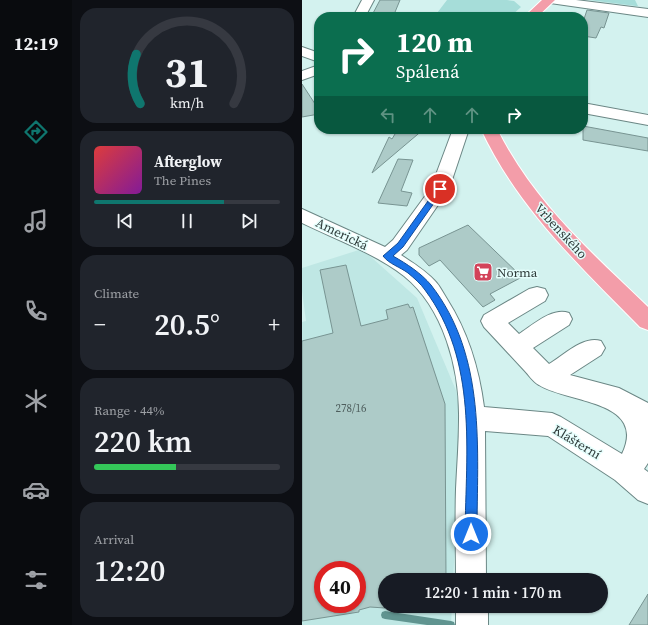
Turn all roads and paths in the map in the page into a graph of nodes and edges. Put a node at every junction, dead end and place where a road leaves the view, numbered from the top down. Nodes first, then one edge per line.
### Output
1 (368, 0) edge
2 (550, 0) edge
3 (564, 2) junction
4 (362, 12) edge
5 (536, 12) edge
6 (557, 12) dead end
7 (648, 13) edge
8 (302, 51) edge
9 (314, 56) edge
10 (314, 72) edge
11 (302, 76) edge
12 (588, 109) edge
13 (648, 120) edge
14 (459, 134) edge
15 (492, 134) edge
16 (302, 215) edge
17 (387, 256) junction
18 (537, 295) dead end
19 (561, 319) dead end
20 (648, 321) edge
21 (517, 347) junction
22 (593, 348) dead end
23 (547, 378) junction
24 (472, 418) junction
25 (625, 471) junction
26 (648, 490) edge
27 (471, 573) edge
28 (472, 613) edge
29 (472, 625) edge

1 - 4 street
2 - 3 street
2 - 5 main road
3 - 6 street
3 - 7 street
8 - 9 street
10 - 11 street
12 - 13 street
14 - 17 street
15 - 20 main road, Vrbenského
16 - 17 street, Americká
17 - 24 street, Americká
18 - 21 street
19 - 21 street
21 - 23 street
22 - 23 street
23 - 25 street
24 - 25 street, Klášterní
24 - 27 street, Americká
25 - 26 street, Klášterní
28 - 29 street

